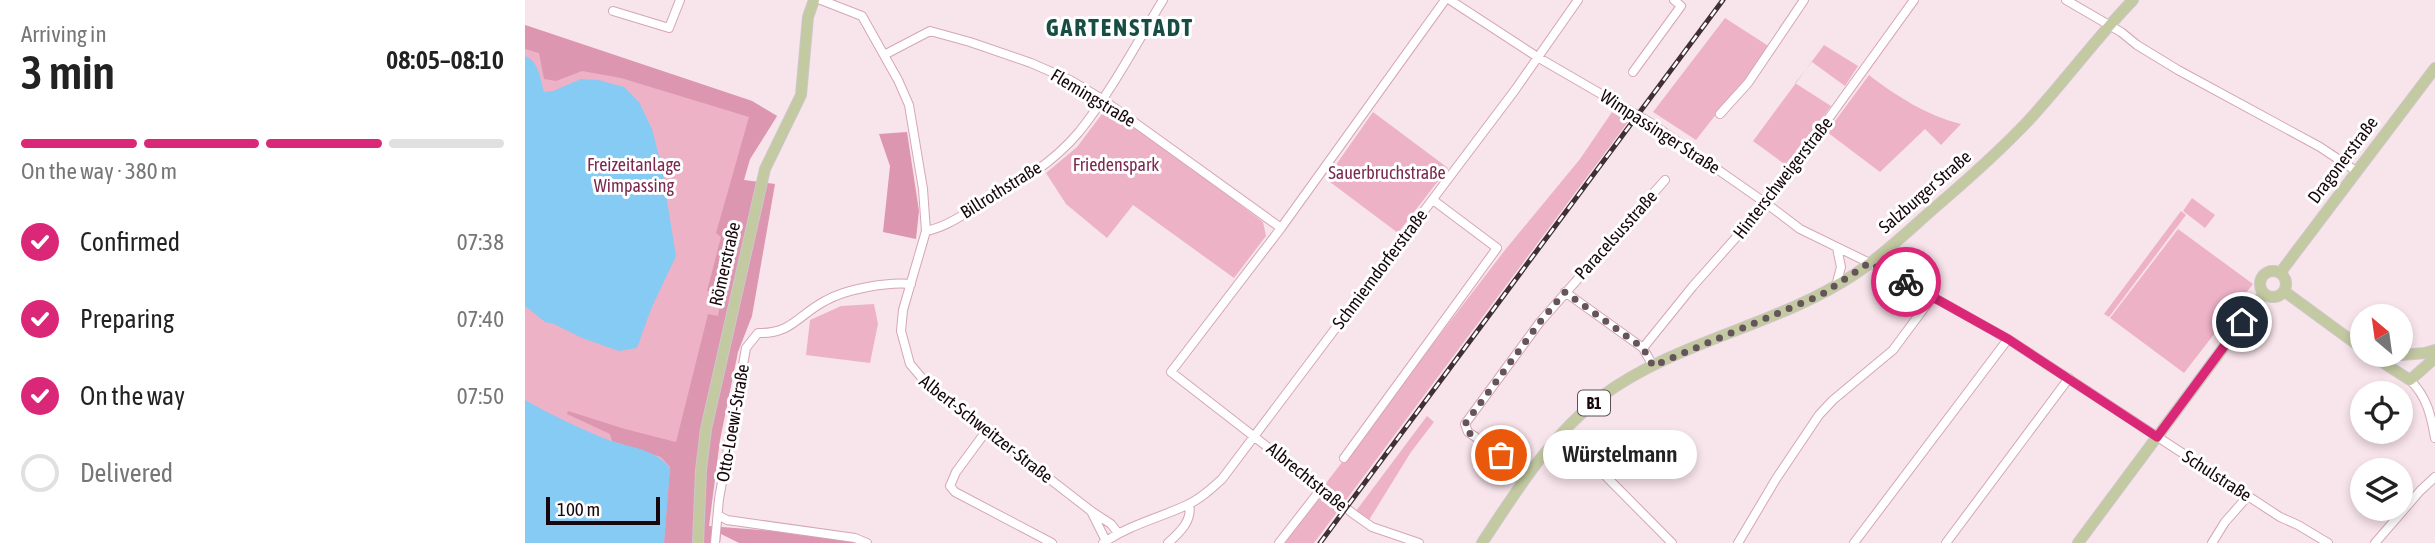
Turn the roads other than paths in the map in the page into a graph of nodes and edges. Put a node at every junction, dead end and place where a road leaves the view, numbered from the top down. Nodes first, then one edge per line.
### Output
1 (680, 0) edge
2 (814, 0) edge
3 (821, 0) edge
4 (1163, 0) edge
5 (1447, 0) edge
6 (1579, 0) edge
7 (1804, 0) edge
8 (1914, 0) edge
9 (2066, 0) edge
10 (2133, 0) edge
11 (1680, 2) edge
12 (613, 11) dead end
13 (2108, 26) junction
14 (884, 55) junction
15 (1539, 58) junction
16 (2435, 68) edge
17 (1633, 72) dead end
18 (1102, 99) junction
19 (1720, 114) dead end
20 (2356, 171) junction
21 (1665, 180) dead end
22 (1433, 200) junction
23 (1767, 204) junction
24 (1281, 228) junction
25 (926, 231) junction
26 (1837, 248) junction
27 (1883, 252) junction
28 (1869, 263) junction
29 (2280, 273) junction
30 (1892, 274) junction
31 (911, 284) junction
32 (1836, 286) junction
33 (1565, 292) junction
34 (2284, 292) junction
35 (2264, 293) junction
36 (1933, 296) junction
37 (2008, 339) junction
38 (2350, 340) edge
39 (1643, 348) junction
40 (2435, 350) edge
41 (2413, 353) edge
42 (2435, 358) edge
43 (1653, 366) junction
44 (2391, 368) edge
45 (2069, 378) junction
46 (2410, 380) junction
47 (987, 430) junction
48 (1562, 432) junction
49 (1254, 436) junction
50 (2157, 437) junction
51 (2435, 438) edge
52 (1344, 458) dead end
53 (1529, 473) junction
54 (2435, 478) edge
55 (1321, 489) junction
56 (2248, 496) junction
57 (1189, 504) junction
58 (1091, 511) junction
59 (718, 515) junction
60 (1118, 533) junction
61 (1104, 542) edge
62 (698, 543) edge
63 (716, 543) edge
64 (867, 543) edge
65 (1052, 543) edge
66 (1168, 543) edge
67 (1279, 543) edge
68 (1419, 543) edge
69 (1482, 543) edge
70 (1672, 543) edge
71 (1738, 543) edge
72 (1854, 543) edge
73 (1946, 543) edge
74 (2078, 543) edge
75 (2211, 543) edge
76 (2328, 543) edge
77 (2375, 543) edge

1 - 12 street
2 - 62 main road, Römerstraße
3 - 14 street, Albert-Schweitzer-Straße
4 - 18 street, Billrothstraße
5 - 15 street, Wimpassinger Straße
5 - 24 street
6 - 15 street, Schmierndorferstraße
7 - 19 street
8 - 23 street, Hinterschweigerstraße
9 - 13 street
10 - 13 main road, Salzburger Straße / B1
11 - 17 street
13 - 20 street
13 - 27 main road, Salzburger Straße / B1
14 - 18 street, Flemingstraße
14 - 25 street, Albert-Schweitzer-Straße
15 - 22 street, Schmierndorferstraße
15 - 23 street, Wimpassinger Straße
16 - 20 main road, Dragonerstraße
18 - 24 street, Flemingstraße
18 - 25 street, Billrothstraße
20 - 29 main road, Dragonerstraße
21 - 33 street, Paracelsusstraße
22 - 49 street, Schmierndorferstraße
22 - 52 street
23 - 26 street, Wimpassinger Straße
23 - 39 street, Hinterschweigerstraße
24 - 49 street
25 - 31 street, Albert-Schweitzer-Straße
26 - 28 street, Wimpassinger Straße
26 - 32 street
27 - 28 main road, Salzburger Straße / B1
27 - 30 street
28 - 30 street, Schulstraße
28 - 32 main road, Salzburger Straße / B1
29 - 34 main road
29 - 35 main road, Dragonerstraße
30 - 36 street, Schulstraße
31 - 47 street, Albert-Schweitzer-Straße
31 - 59 street, Otto-Loewi-Straße
32 - 43 main road, Salzburger Straße / B1
33 - 39 street
33 - 53 street, Paracelsusstraße
34 - 35 main road
34 - 38 main road
35 - 50 main road, Dragonerstraße
36 - 37 street, Schulstraße
36 - 71 street
37 - 45 street, Schulstraße
37 - 72 street
39 - 43 street
40 - 41 main road
42 - 46 main road
43 - 48 main road, Salzburger Straße / B1
44 - 46 main road
45 - 50 street, Schulstraße
45 - 73 street
46 - 51 street
47 - 58 street, Albert-Schweitzer-Straße
47 - 65 street
48 - 53 main road, Salzburger Straße / B1
48 - 70 street
49 - 55 street, Albrechtstraße
49 - 57 street, Albrechtstraße
50 - 56 street, Schulstraße
50 - 74 main road, Dragonerstraße
53 - 69 main road, Salzburger Straße / B1
54 - 77 street
55 - 67 street
55 - 68 street, Albrechtstraße
56 - 75 street
56 - 76 street, Schulstraße
57 - 60 street, Albrechtstraße
57 - 66 street
58 - 60 street, Albert-Schweitzer-Straße
58 - 61 street, Albert-Schweitzer-Straße
59 - 63 street, Otto-Loewi-Straße
59 - 64 street
60 - 61 street, Albrechtstraße

